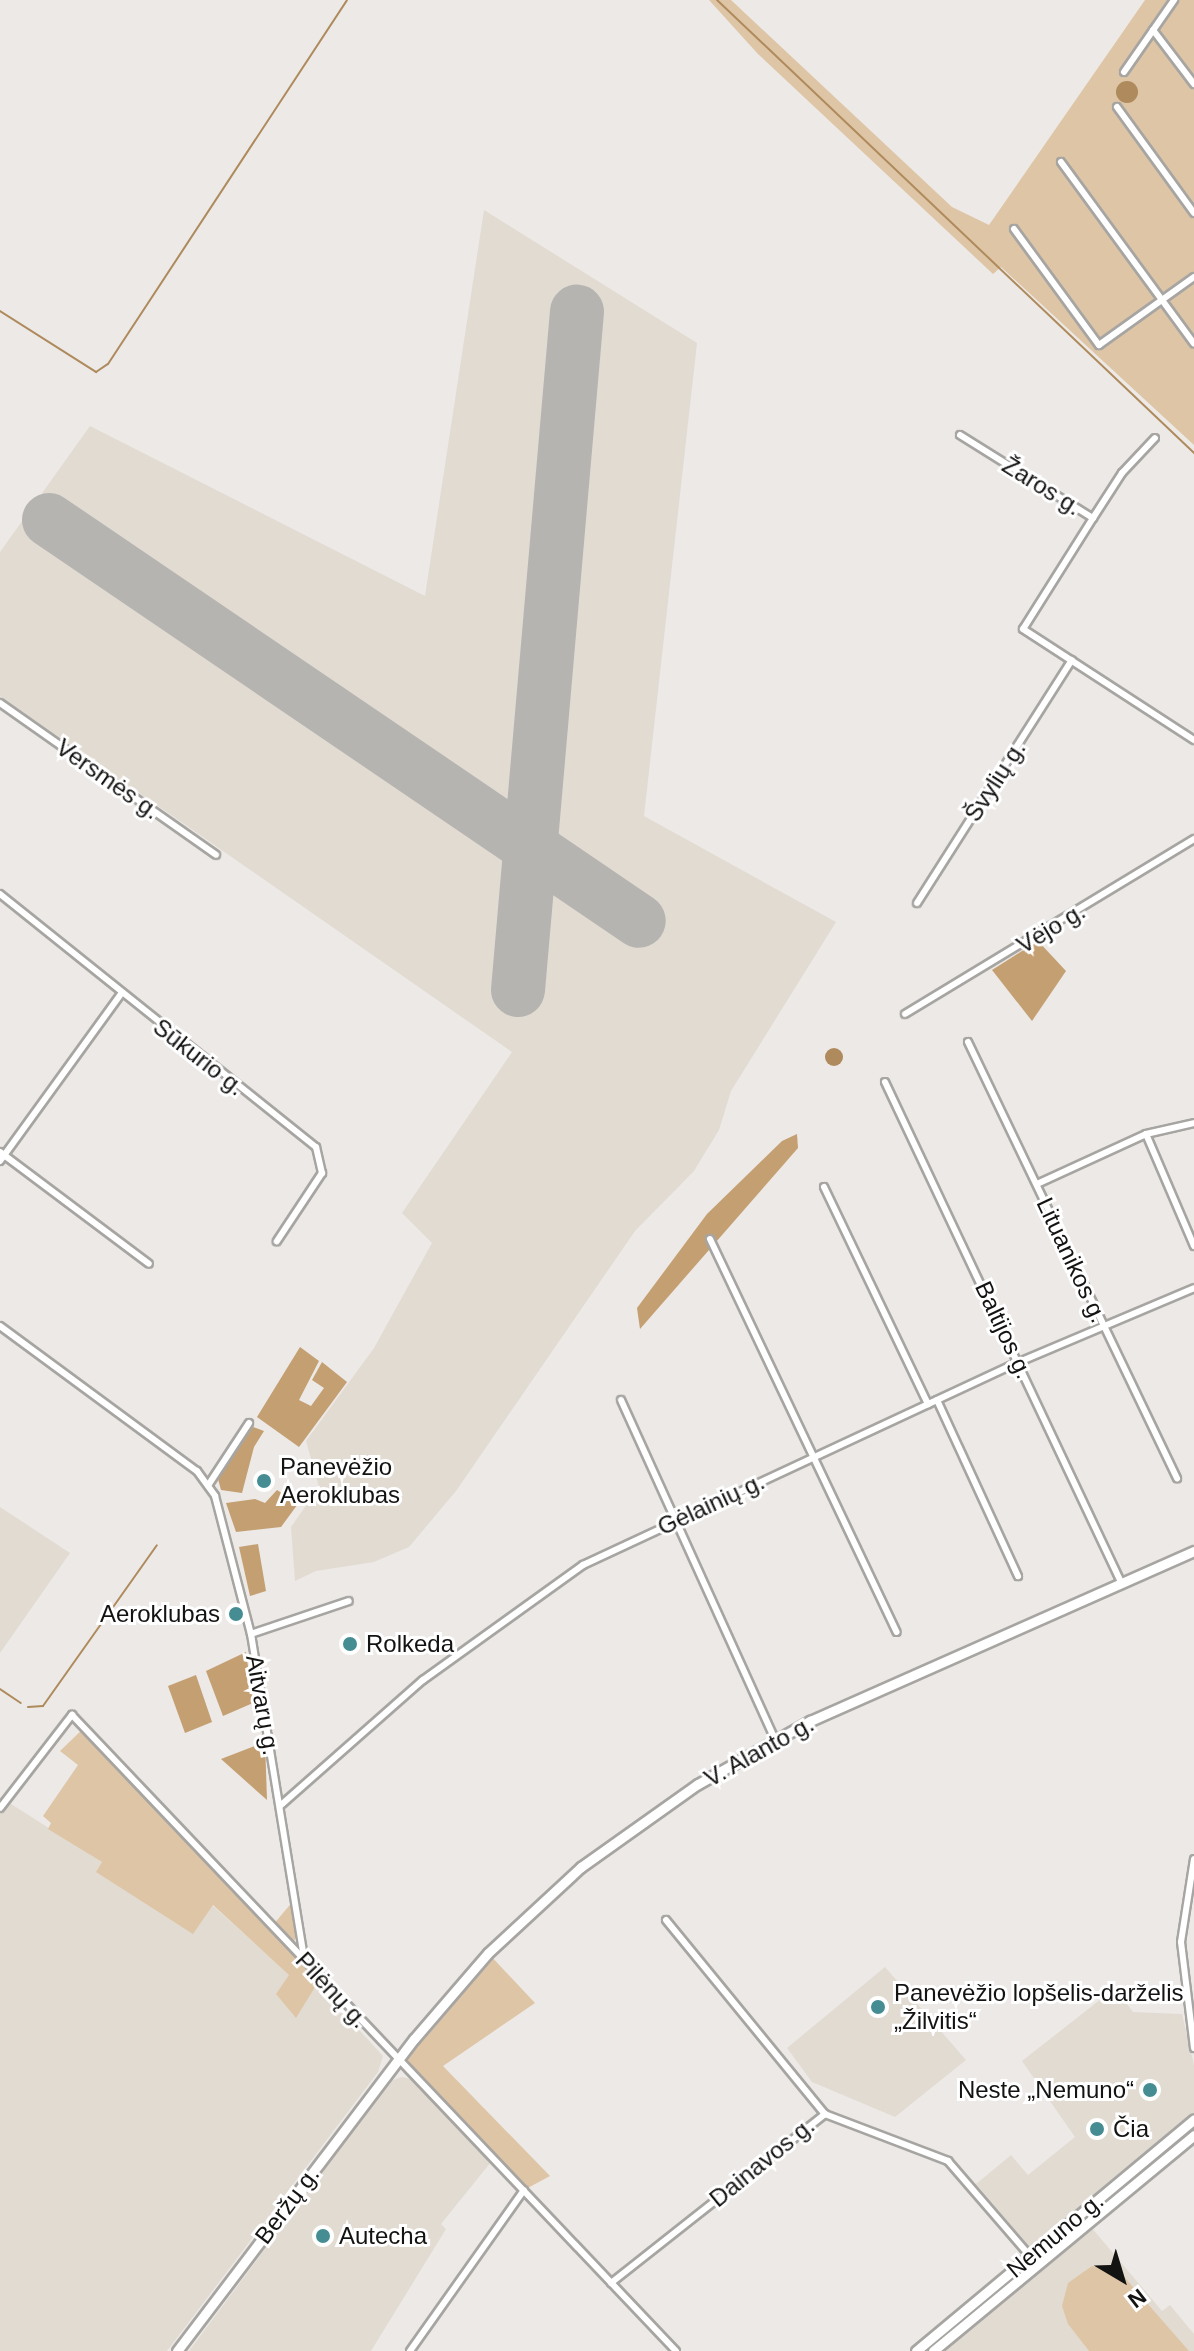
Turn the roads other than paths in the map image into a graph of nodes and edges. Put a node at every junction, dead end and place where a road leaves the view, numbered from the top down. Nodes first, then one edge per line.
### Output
1 (1174, 0) edge
2 (1153, 30) junction
3 (1124, 72) dead end
4 (1194, 84) edge
5 (1117, 107) dead end
6 (1061, 162) dead end
7 (1194, 213) edge
8 (1014, 229) dead end
9 (1194, 277) edge
10 (1162, 301) junction
11 (1194, 344) edge
12 (960, 435) dead end
13 (1155, 438) dead end
14 (1093, 518) junction
15 (1072, 660) junction
16 (0, 703) edge
17 (1194, 740) edge
18 (1193, 843) edge
19 (216, 855) dead end
20 (0, 894) edge
21 (917, 903) dead end
22 (120, 995) junction
23 (905, 1014) dead end
24 (968, 1042) dead end
25 (885, 1082) dead end
26 (1194, 1123) edge
27 (1146, 1134) junction
28 (1, 1156) edge
29 (1037, 1184) junction
30 (824, 1187) dead end
31 (710, 1239) dead end
32 (277, 1241) dead end
33 (1194, 1246) edge
34 (149, 1264) dead end
35 (1194, 1288) edge
36 (0, 1326) edge
37 (1104, 1329) junction
38 (1019, 1362) junction
39 (621, 1400) dead end
40 (937, 1400) junction
41 (928, 1404) junction
42 (249, 1423) dead end
43 (811, 1458) junction
44 (1177, 1479) dead end
45 (209, 1484) junction
46 (678, 1519) junction
47 (1194, 1551) edge
48 (1018, 1576) dead end
49 (1120, 1580) junction
50 (349, 1601) dead end
51 (897, 1632) dead end
52 (251, 1634) junction
53 (775, 1739) junction
54 (281, 1805) junction
55 (0, 1808) edge
56 (1194, 1859) edge
57 (666, 1920) dead end
58 (304, 1959) junction
59 (1194, 2048) edge
60 (397, 2059) junction
61 (825, 2114) junction
62 (1194, 2119) edge
63 (1194, 2135) edge
64 (524, 2190) junction
65 (1029, 2255) junction
66 (611, 2283) junction
67 (177, 2351) edge
68 (410, 2351) edge
69 (676, 2351) edge
70 (916, 2351) edge
71 (933, 2351) edge

1 - 2 street
2 - 3 street
2 - 4 street
5 - 7 street
6 - 10 street
8 - 10 street
9 - 10 street
10 - 11 street
12 - 14 street, Žaros g.
13 - 14 street
14 - 15 street, Žaros g.
15 - 17 street
15 - 21 street, Švylių g.
16 - 19 street, Versmės g.
18 - 23 street, Vėjo g.
20 - 22 street, Sūkurio g.
22 - 28 street
22 - 32 street, Sūkurio g.
24 - 29 street, Lituanikos g.
25 - 38 street, Baltijos g.
26 - 27 street
27 - 29 street
27 - 33 street
28 - 34 street
29 - 37 street, Lituanikos g.
30 - 41 street
31 - 43 street
35 - 37 street, Gėlainių g.
36 - 45 street, Aitvarų g.
37 - 38 street, Gėlainių g.
37 - 44 street, Lituanikos g.
38 - 40 street, Gėlainių g.
38 - 49 street, Baltijos g.
39 - 46 street
40 - 41 street, Gėlainių g.
40 - 48 street
41 - 43 street, Gėlainių g.
42 - 45 street
43 - 46 street, Gėlainių g.
43 - 51 street
45 - 52 street, Aitvarų g.
46 - 53 street
46 - 54 street, Gėlainių g.
47 - 49 main road, V. Alanto g.
49 - 53 main road, V. Alanto g.
50 - 52 street
52 - 54 street, Aitvarų g.
53 - 60 main road, V. Alanto g.
54 - 58 street, Aitvarų g.
55 - 58 street, Pilėnų g.
56 - 59 street
57 - 61 street
58 - 60 street, Pilėnų g.
60 - 64 street, Pilėnų g.
60 - 67 main road, Beržų g.
61 - 65 street, Dainavos g.
61 - 66 street, Dainavos g.
62 - 65 main road, Nemuno g.
63 - 71 main road, Nemuno g.
64 - 66 street, Pilėnų g.
64 - 68 street
65 - 70 main road, Nemuno g.
66 - 69 street, Pilėnų g.

